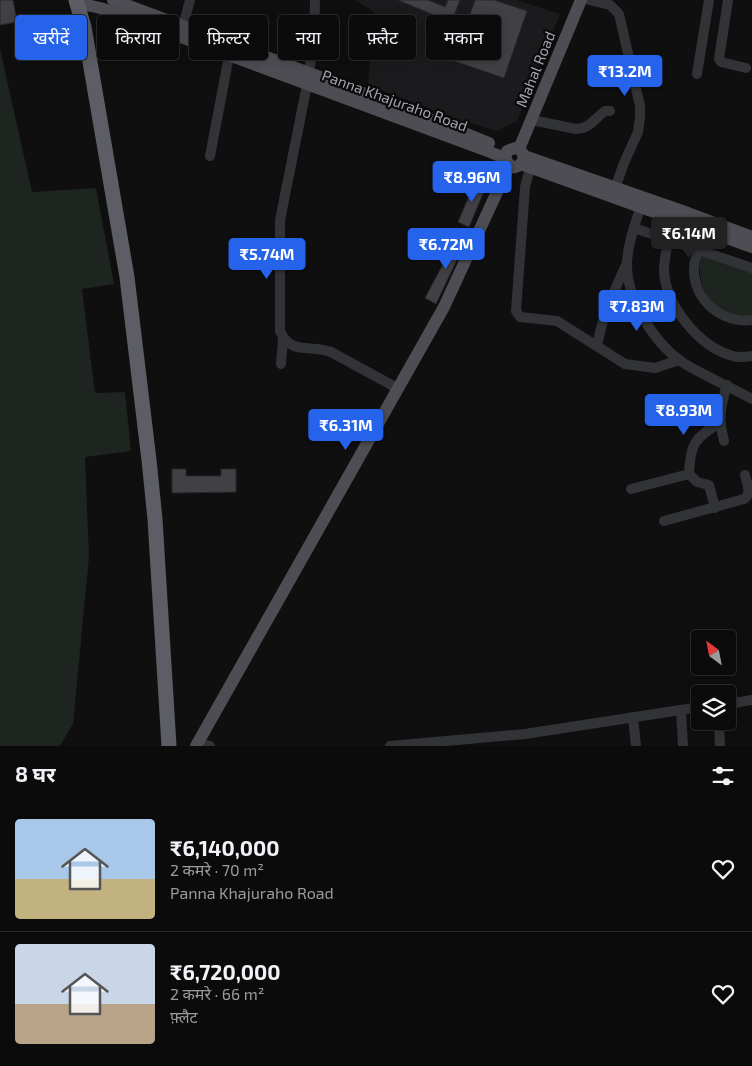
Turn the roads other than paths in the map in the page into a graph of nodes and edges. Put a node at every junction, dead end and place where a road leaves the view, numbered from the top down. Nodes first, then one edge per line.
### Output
1 (112, 0) edge
2 (190, 0) edge
3 (315, 0) edge
4 (581, 0) edge
5 (589, 0) edge
6 (708, 0) edge
7 (728, 0) edge
8 (81, 2) edge
9 (183, 26) junction
10 (189, 41) edge
11 (228, 60) edge
12 (243, 60) edge
13 (746, 68) dead end
14 (697, 74) dead end
15 (308, 79) junction
16 (610, 111) dead end
17 (532, 120) junction
18 (210, 156) dead end
19 (517, 159) junction
20 (614, 192) junction
21 (641, 206) junction
22 (634, 228) junction
23 (709, 231) junction
24 (752, 237) edge
25 (668, 239) junction
26 (752, 247) edge
27 (700, 250) junction
28 (627, 264) junction
29 (752, 268) edge
30 (752, 320) edge
31 (283, 339) junction
32 (598, 346) junction
33 (752, 356) edge
34 (679, 360) junction
35 (281, 364) dead end
36 (726, 385) junction
37 (397, 388) junction
38 (752, 399) edge
39 (720, 423) junction
40 (724, 441) dead end
41 (689, 474) junction
42 (745, 476) dead end
43 (631, 488) dead end
44 (715, 508) junction
45 (664, 521) dead end
46 (752, 700) edge
47 (736, 703) edge
48 (691, 708) edge
49 (681, 710) junction
50 (633, 717) junction
51 (719, 730) edge
52 (525, 734) junction
53 (457, 744) edge
54 (201, 745) edge
55 (169, 746) edge
56 (390, 746) edge
57 (525, 746) edge
58 (636, 746) edge
59 (683, 746) edge
60 (720, 746) edge

1 - 9 main road, Panna Khajuraho Road
2 - 9 street
3 - 15 street
4 - 17 main road, Mahal Road
5 - 20 street
6 - 14 street
7 - 13 street
8 - 10 main road, Panna Khajuraho Road
8 - 55 highway
9 - 15 main road, Panna Khajuraho Road
11 - 18 street
12 - 15 main road, Panna Khajuraho Road
15 - 19 main road, Panna Khajuraho Road
15 - 31 street
16 - 17 street
17 - 19 main road, Mahal Road
19 - 20 main road, Panna Khajuraho Road
19 - 32 street
19 - 37 main road, Mahal Road
20 - 21 main road, Panna Khajuraho Road
20 - 24 main road, Panna Khajuraho Road
21 - 22 street
21 - 23 main road, Panna Khajuraho Road
22 - 25 street
22 - 28 street
23 - 26 main road, Panna Khajuraho Road
23 - 27 street
25 - 27 street
25 - 33 street
27 - 29 street
27 - 30 street
28 - 32 street
28 - 34 street
31 - 35 street
31 - 37 street
32 - 34 street
34 - 36 street
36 - 38 street
36 - 39 street
37 - 54 main road, Mahal Road
39 - 40 street
39 - 41 street
41 - 43 street
41 - 44 street
42 - 44 street
44 - 45 street
46 - 47 street
48 - 49 street
49 - 50 street
49 - 59 street
50 - 52 street
50 - 58 street
51 - 60 street
52 - 53 street
52 - 57 street
53 - 56 street

